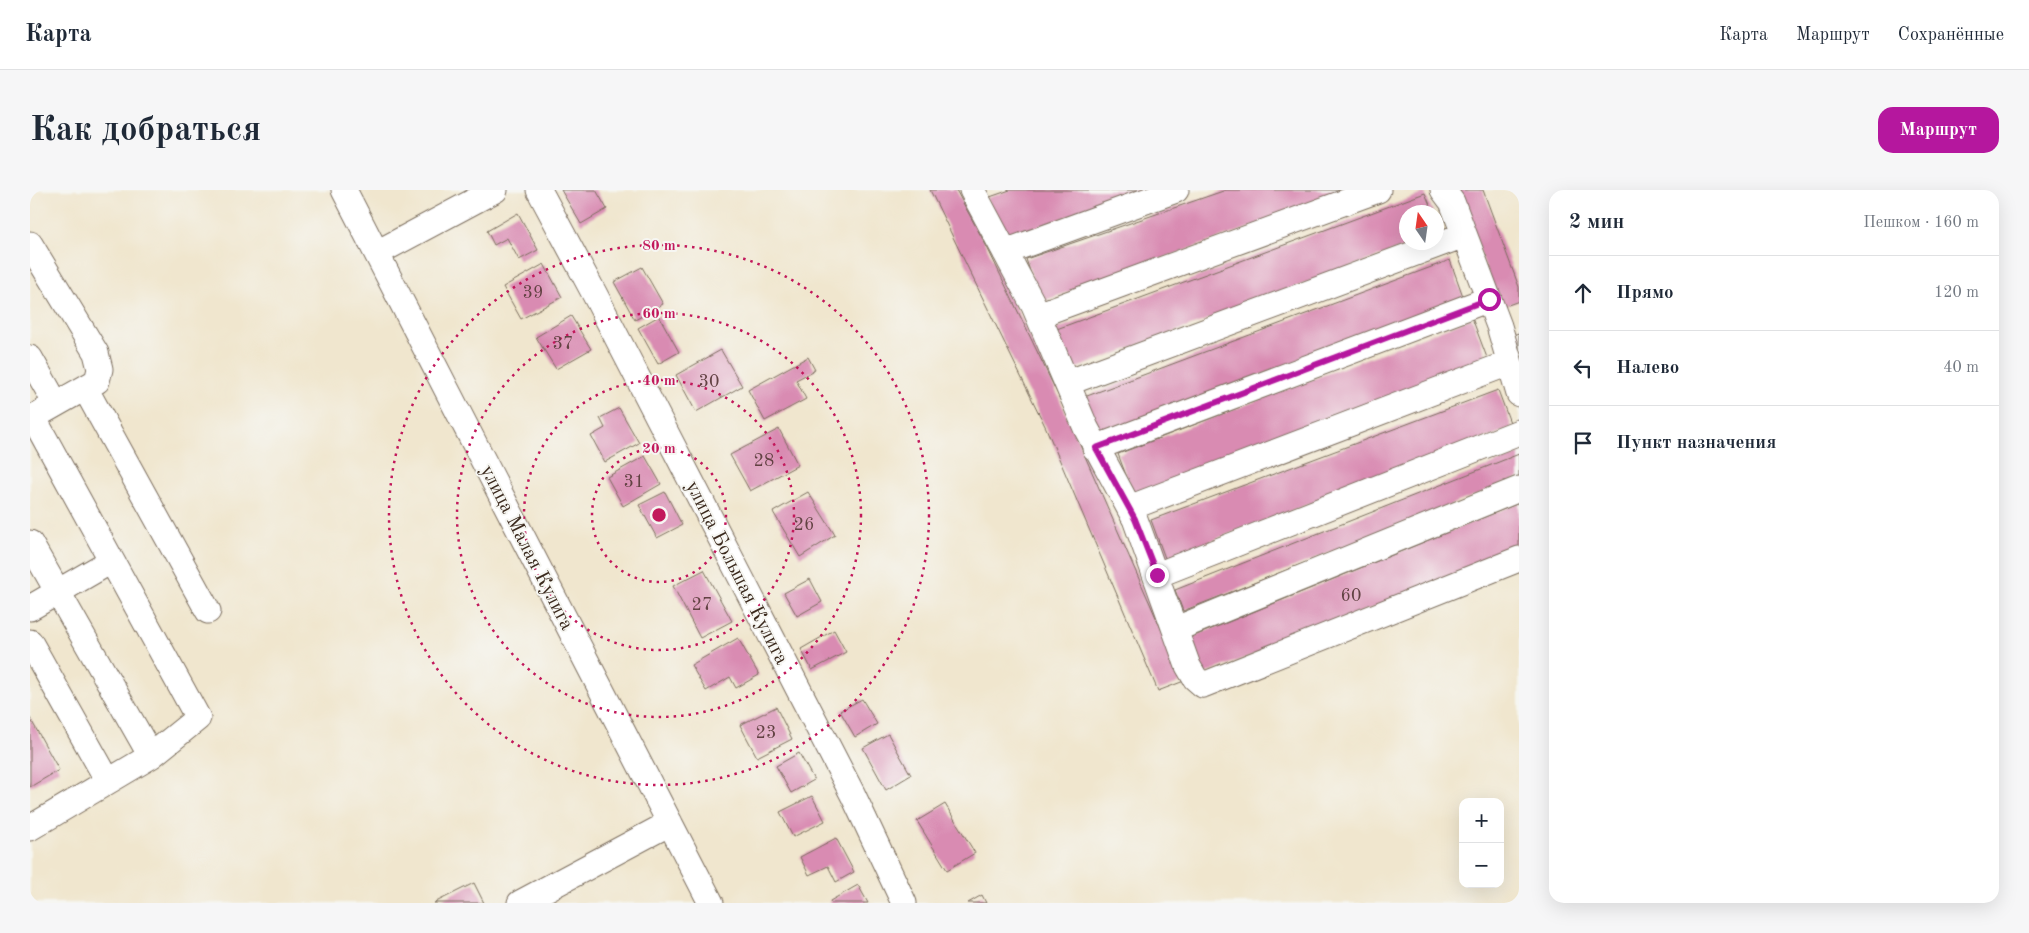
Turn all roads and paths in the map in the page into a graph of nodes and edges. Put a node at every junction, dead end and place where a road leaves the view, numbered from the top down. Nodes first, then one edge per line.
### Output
1 (344, 190) edge
2 (494, 190) edge
3 (538, 190) edge
4 (972, 190) edge
5 (1176, 190) edge
6 (1378, 190) edge
7 (1443, 190) edge
8 (1464, 235) junction
9 (30, 244) edge
10 (1005, 252) junction
11 (377, 253) junction
12 (1489, 299) junction
13 (1038, 315) junction
14 (1509, 322) edge
15 (30, 358) edge
16 (1509, 363) junction
17 (1067, 383) junction
18 (85, 388) junction
19 (1519, 394) edge
20 (56, 404) junction
21 (32, 418) edge
22 (1519, 432) edge
23 (1096, 448) junction
24 (1519, 489) edge
25 (1129, 508) junction
26 (30, 543) edge
27 (1519, 559) edge
28 (111, 561) junction
29 (1157, 575) junction
30 (58, 592) junction
31 (30, 608) edge
32 (208, 611) dead end
33 (1176, 629) junction
34 (30, 642) edge
35 (150, 756) junction
36 (108, 781) junction
37 (670, 823) junction
38 (30, 828) edge
39 (520, 903) edge
40 (712, 903) edge
41 (904, 903) edge

1 - 11 street, улица Малая Кулига
2 - 11 street
3 - 41 street, улица Большая Кулига
4 - 10 street
5 - 10 street
6 - 13 street
7 - 8 street
8 - 12 street
8 - 17 street
9 - 18 street
10 - 13 street
11 - 37 street, улица Малая Кулига
12 - 14 street
12 - 23 street
13 - 17 street
14 - 16 street
15 - 20 street
16 - 19 street
16 - 25 street
17 - 23 street
18 - 20 street
18 - 32 street
20 - 21 street
21 - 28 street
22 - 29 street
23 - 25 street
24 - 33 street
25 - 29 street
26 - 30 street
27 - 33 street
28 - 30 street
28 - 35 street
29 - 33 street
30 - 31 street
30 - 35 street
34 - 36 street
35 - 36 street
36 - 38 street
37 - 39 street
37 - 40 street, улица Малая Кулига

